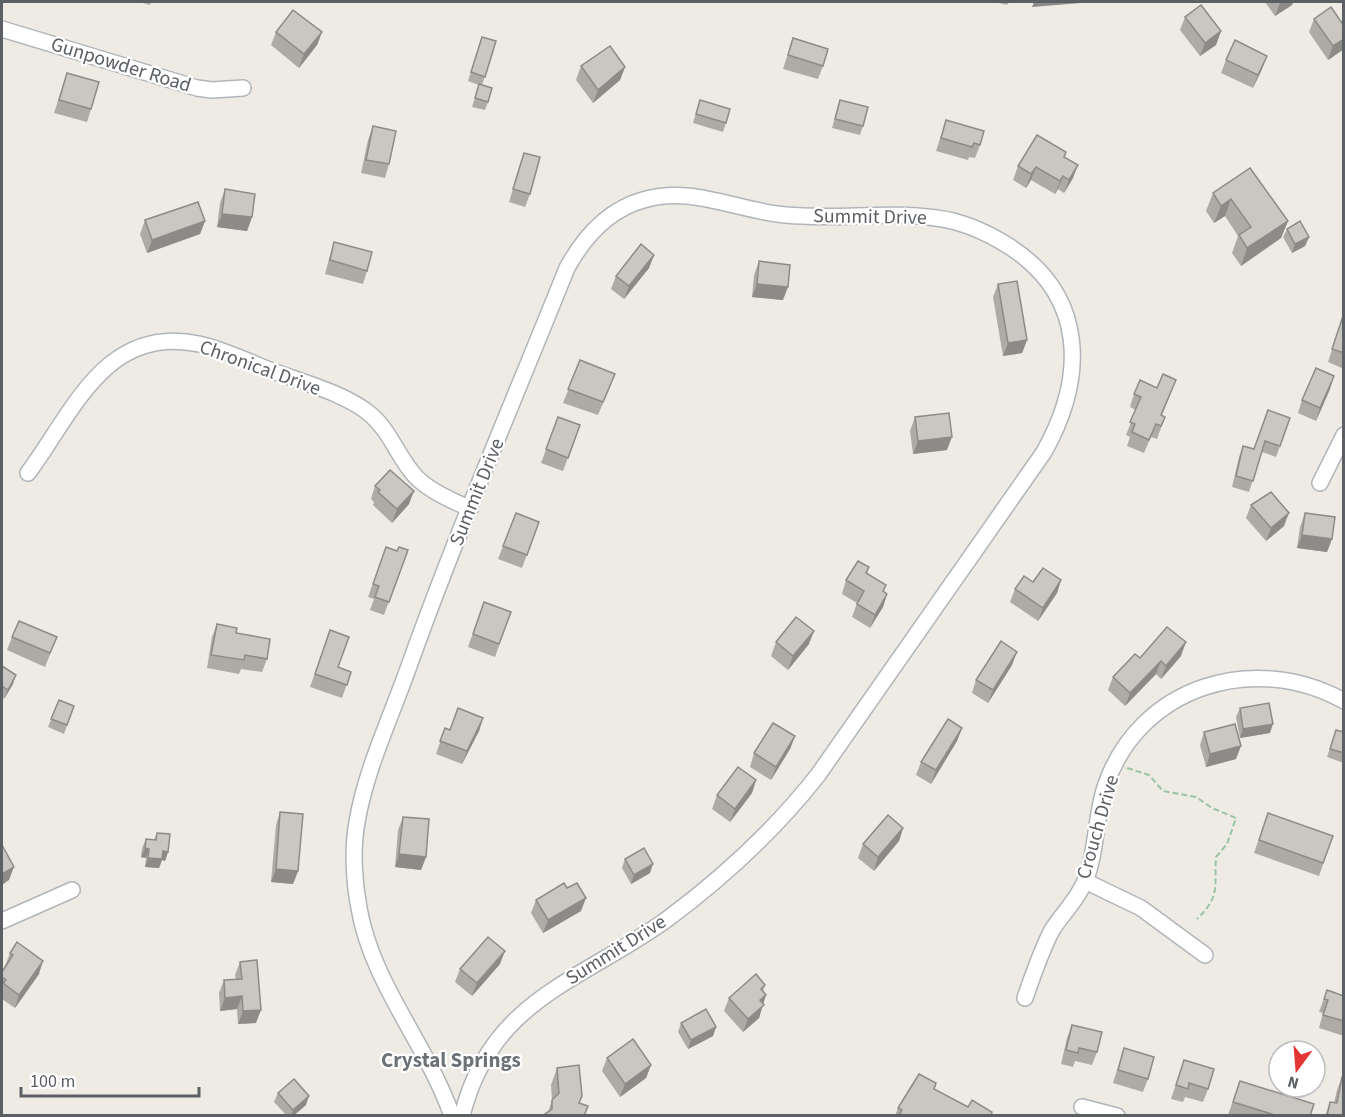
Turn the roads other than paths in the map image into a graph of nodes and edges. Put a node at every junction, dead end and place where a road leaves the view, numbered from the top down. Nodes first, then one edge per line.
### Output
1 (2, 29) edge
2 (243, 88) dead end
3 (1344, 435) edge
4 (28, 473) dead end
5 (1320, 483) dead end
6 (470, 509) junction
7 (1344, 701) edge
8 (1085, 881) junction
9 (72, 890) dead end
10 (2, 921) edge
11 (1205, 955) dead end
12 (1025, 998) dead end
13 (1082, 1107) dead end
14 (452, 1116) edge
15 (462, 1116) edge
16 (1117, 1116) edge

1 - 2 street, Gunpowder Road
3 - 5 street
4 - 6 street, Chronical Drive
6 - 14 street, Summit Drive
6 - 15 street, Summit Drive
7 - 8 street, Crouch Drive
8 - 11 street
8 - 12 street, Crouch Drive
9 - 10 street
13 - 16 street

